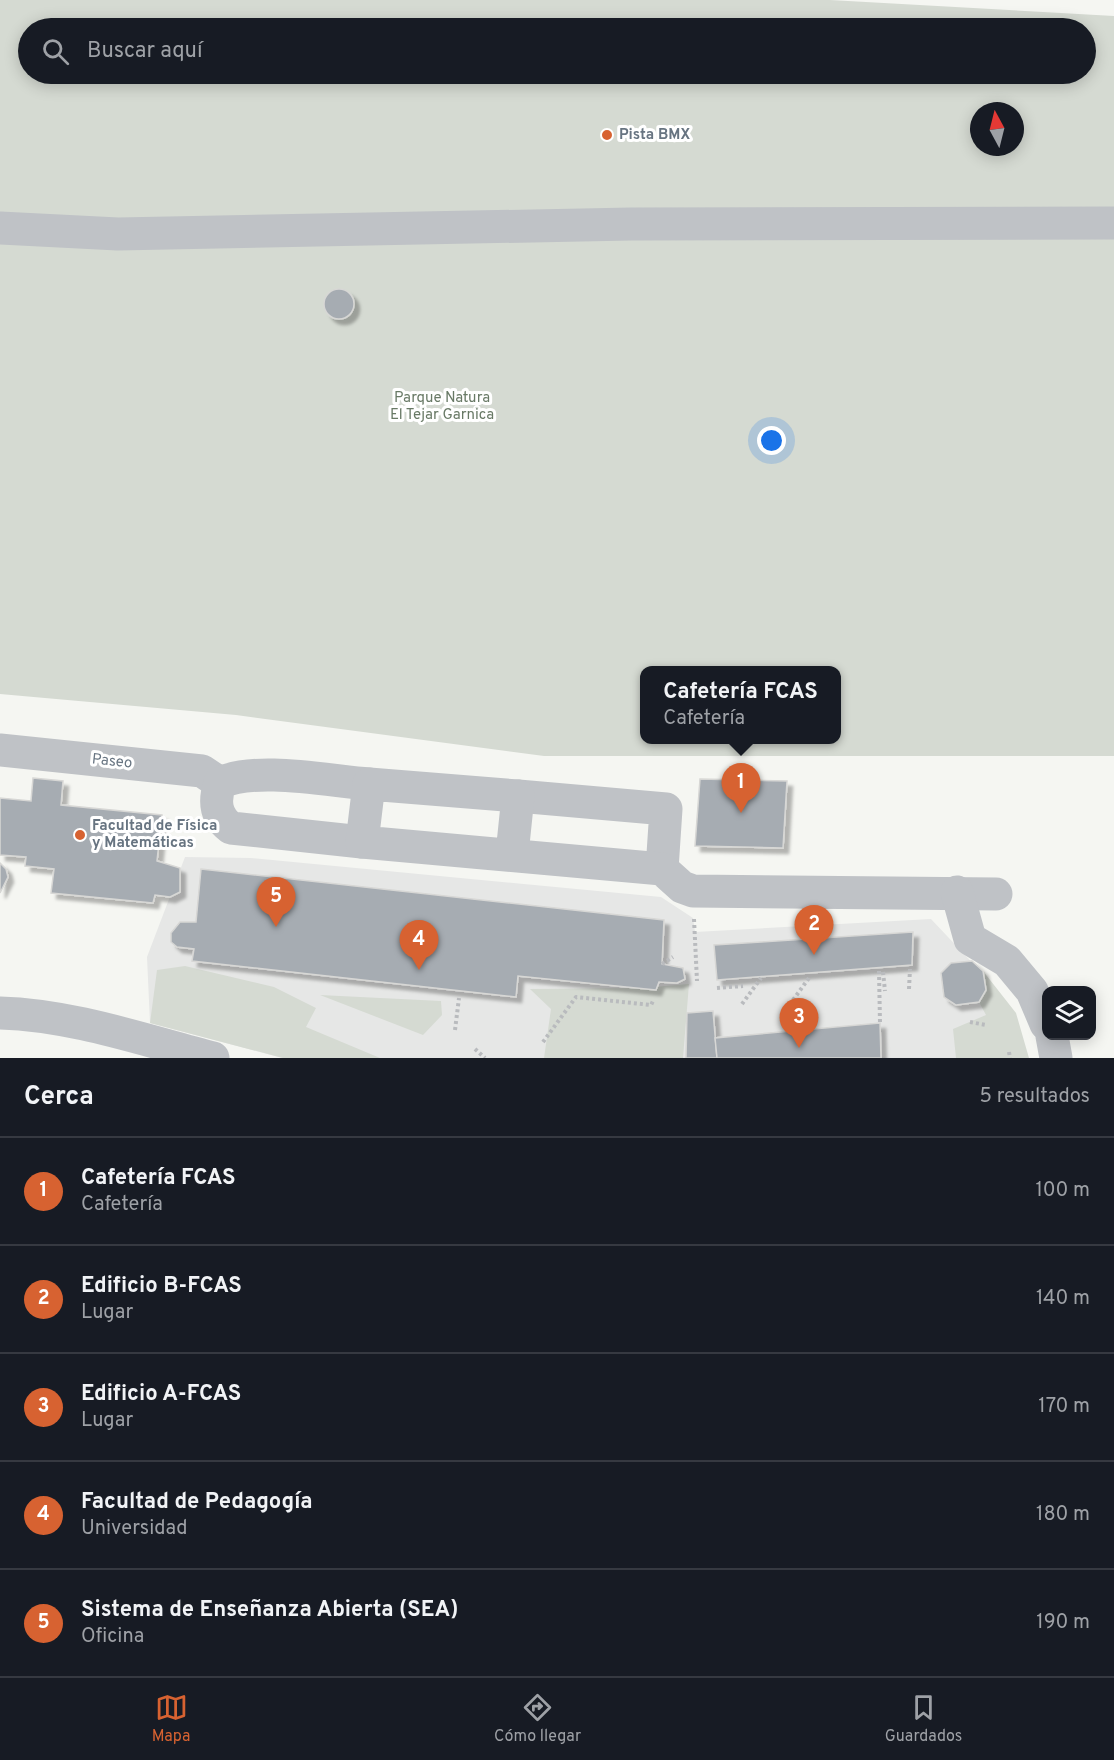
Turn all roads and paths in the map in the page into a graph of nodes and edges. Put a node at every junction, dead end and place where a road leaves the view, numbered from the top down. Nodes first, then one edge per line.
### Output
1 (1114, 223) edge
2 (0, 228) edge
3 (0, 750) edge
4 (220, 783) junction
5 (369, 784) junction
6 (518, 796) junction
7 (362, 842) junction
8 (512, 854) junction
9 (662, 869) junction
10 (693, 891) junction
11 (957, 892) junction
12 (996, 894) dead end
13 (673, 957) dead end
14 (662, 964) dead end
15 (910, 969) dead end
16 (761, 978) dead end
17 (809, 978) dead end
18 (697, 981) dead end
19 (743, 986) dead end
20 (717, 988) dead end
21 (909, 989) dead end
22 (885, 991) dead end
23 (459, 998) dead end
24 (654, 999) dead end
25 (793, 1000) dead end
26 (742, 1004) dead end
27 (0, 1013) edge
28 (1042, 1013) edge
29 (970, 1022) dead end
30 (880, 1023) dead end
31 (986, 1025) dead end
32 (455, 1030) dead end
33 (1053, 1040) edge
34 (543, 1042) dead end
35 (475, 1049) dead end
36 (1009, 1052) dead end
37 (213, 1058) edge
38 (485, 1058) edge
39 (1010, 1058) edge
40 (1056, 1058) edge

1 - 2 street
3 - 4 street, Paseo
4 - 5 street
4 - 7 street
5 - 6 street
5 - 7 street
6 - 8 street
6 - 9 street
7 - 8 street
8 - 9 street
9 - 10 street
10 - 11 street
10 - 18 path
11 - 12 street
11 - 28 street
13 - 14 path
15 - 21 path
16 - 26 path
17 - 25 path
19 - 20 path
22 - 30 path
23 - 32 path
24 - 34 path
27 - 37 street
29 - 31 path
33 - 40 street
35 - 38 path
36 - 39 path

